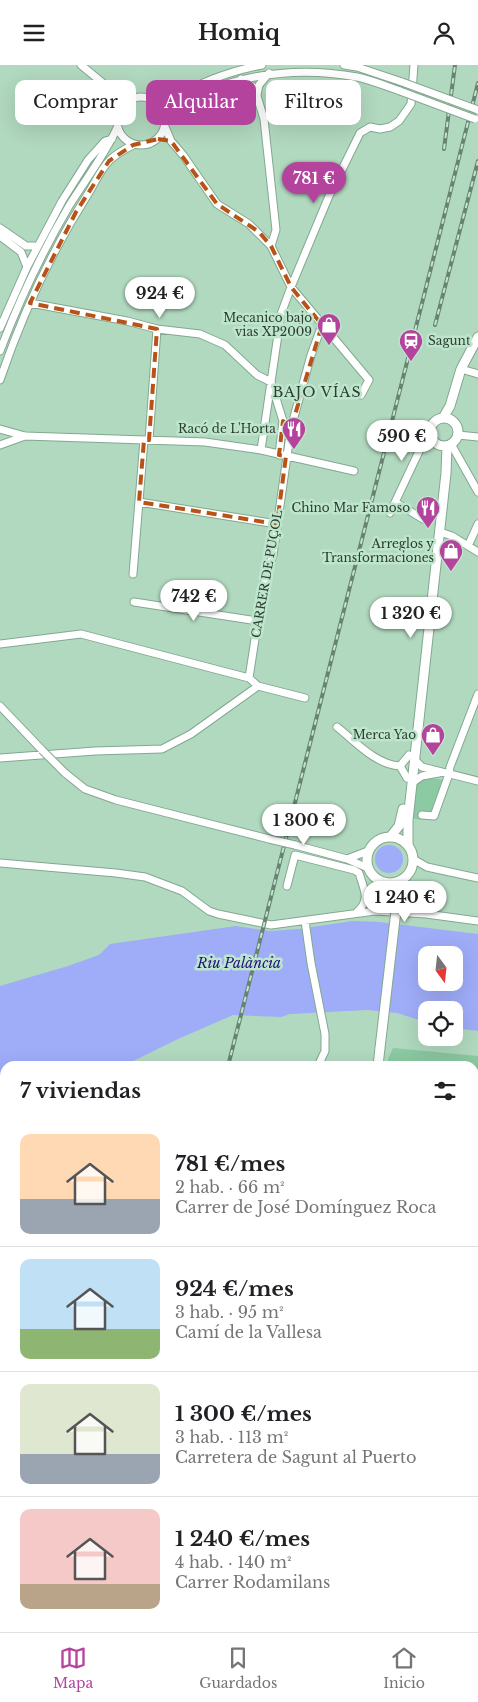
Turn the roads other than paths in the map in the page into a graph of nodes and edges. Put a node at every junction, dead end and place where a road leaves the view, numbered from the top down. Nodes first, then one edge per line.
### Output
1 (80, 65) edge
2 (262, 65) edge
3 (344, 65) edge
4 (414, 65) edge
5 (269, 73) junction
6 (241, 79) joint
7 (99, 80) edge
8 (210, 80) edge
9 (257, 95) junction
10 (478, 110) edge
11 (478, 120) edge
12 (117, 125) edge
13 (165, 127) joint
14 (117, 128) junction
15 (112, 139) junction
16 (158, 139) junction
17 (171, 141) junction
18 (133, 145) junction
19 (0, 228) edge
20 (0, 236) edge
21 (38, 246) junction
22 (271, 246) junction
23 (27, 267) junction
24 (291, 287) junction
25 (30, 303) junction
26 (322, 325) junction
27 (0, 328) edge
28 (157, 329) junction
29 (478, 337) edge
30 (0, 351) edge
31 (461, 369) junction
32 (478, 374) edge
33 (0, 380) edge
34 (270, 382) junction
35 (361, 395) dead end
36 (450, 406) junction
37 (443, 418) junction
38 (283, 421) junction
39 (453, 421) junction
40 (291, 428) junction
41 (0, 429) edge
42 (458, 435) junction
43 (25, 436) junction
44 (431, 436) junction
45 (478, 437) edge
46 (146, 440) junction
47 (0, 445) edge
48 (447, 445) junction
49 (261, 450) junction
50 (282, 455) junction
51 (354, 471) dead end
52 (478, 492) edge
53 (139, 502) junction
54 (395, 502) junction
55 (390, 513) dead end
56 (423, 519) dead end
57 (277, 524) junction
58 (478, 524) edge
59 (440, 532) junction
60 (468, 546) junction
61 (478, 552) edge
62 (134, 575) dead end
63 (134, 602) dead end
64 (258, 621) junction
65 (0, 644) edge
66 (249, 678) junction
67 (258, 686) junction
68 (478, 694) edge
69 (305, 698) dead end
70 (0, 707) edge
71 (337, 727) dead end
72 (0, 758) edge
73 (412, 758) junction
74 (400, 766) junction
75 (449, 774) junction
76 (410, 780) junction
77 (478, 781) edge
78 (422, 815) dead end
79 (391, 837) junction
80 (408, 845) junction
81 (368, 851) junction
82 (348, 859) junction
83 (413, 859) junction
84 (0, 863) edge
85 (368, 868) junction
86 (478, 878) edge
87 (403, 879) junction
88 (385, 883) junction
89 (286, 886) dead end
90 (363, 888) junction
91 (397, 902) junction
92 (386, 911) junction
93 (356, 913) junction
94 (305, 921) junction
95 (478, 921) edge
96 (320, 1061) edge
97 (379, 1061) edge

1 - 7 street
2 - 8 street
3 - 10 street, bridge
4 - 24 street
5 - 6 street
5 - 9 street
5 - 11 street, bridge
6 - 9 street
9 - 22 street
12 - 14 street
13 - 16 street
13 - 17 street
14 - 15 street
14 - 18 street
15 - 21 street
15 - 30 street
16 - 17 street
16 - 18 street
17 - 22 street
18 - 25 street
19 - 21 street
20 - 23 street
21 - 23 street
22 - 24 street
23 - 27 street
24 - 26 street
24 - 34 street
25 - 28 street
25 - 33 street
26 - 35 street
26 - 40 street, CARRER DE PUÇOL
28 - 34 street
28 - 46 street
29 - 31 main road
31 - 32 street
31 - 36 main road
34 - 38 street
34 - 49 street
36 - 37 main road
36 - 39 main road
37 - 39 main road
37 - 44 main road
38 - 40 street
38 - 50 street, CARRER DE PUÇOL
39 - 42 main road
40 - 50 street, CARRER DE PUÇOL
41 - 43 street
42 - 45 street
42 - 48 main road
43 - 46 street
43 - 47 street
44 - 48 main road
44 - 54 street
46 - 49 street
46 - 53 street
48 - 52 street
48 - 59 main road
48 - 73 main road
49 - 50 street
50 - 51 street
50 - 57 street, CARRER DE PUÇOL
53 - 57 street
53 - 62 street
54 - 55 street
54 - 56 street
57 - 64 street, CARRER DE PUÇOL
58 - 60 street
59 - 60 street
59 - 73 main road
60 - 61 street
63 - 64 street
64 - 66 street, CARRER DE PUÇOL
65 - 66 street
66 - 67 street
67 - 69 street
67 - 72 street
68 - 75 street
70 - 82 street, bridge
71 - 74 street
73 - 74 street
73 - 75 street
73 - 76 main road
74 - 76 street
75 - 76 street
75 - 77 street
75 - 78 street
76 - 79 main road
76 - 80 main road
79 - 80 main road
79 - 81 main road
80 - 83 main road
81 - 82 street
81 - 85 main road
82 - 85 street
83 - 86 street
83 - 87 main road
84 - 94 street
85 - 88 main road
87 - 88 main road
87 - 91 main road
88 - 91 main road
89 - 90 street
90 - 92 street
90 - 93 street
91 - 97 main road, bridge
92 - 93 street
92 - 95 street
93 - 94 street
94 - 96 street

